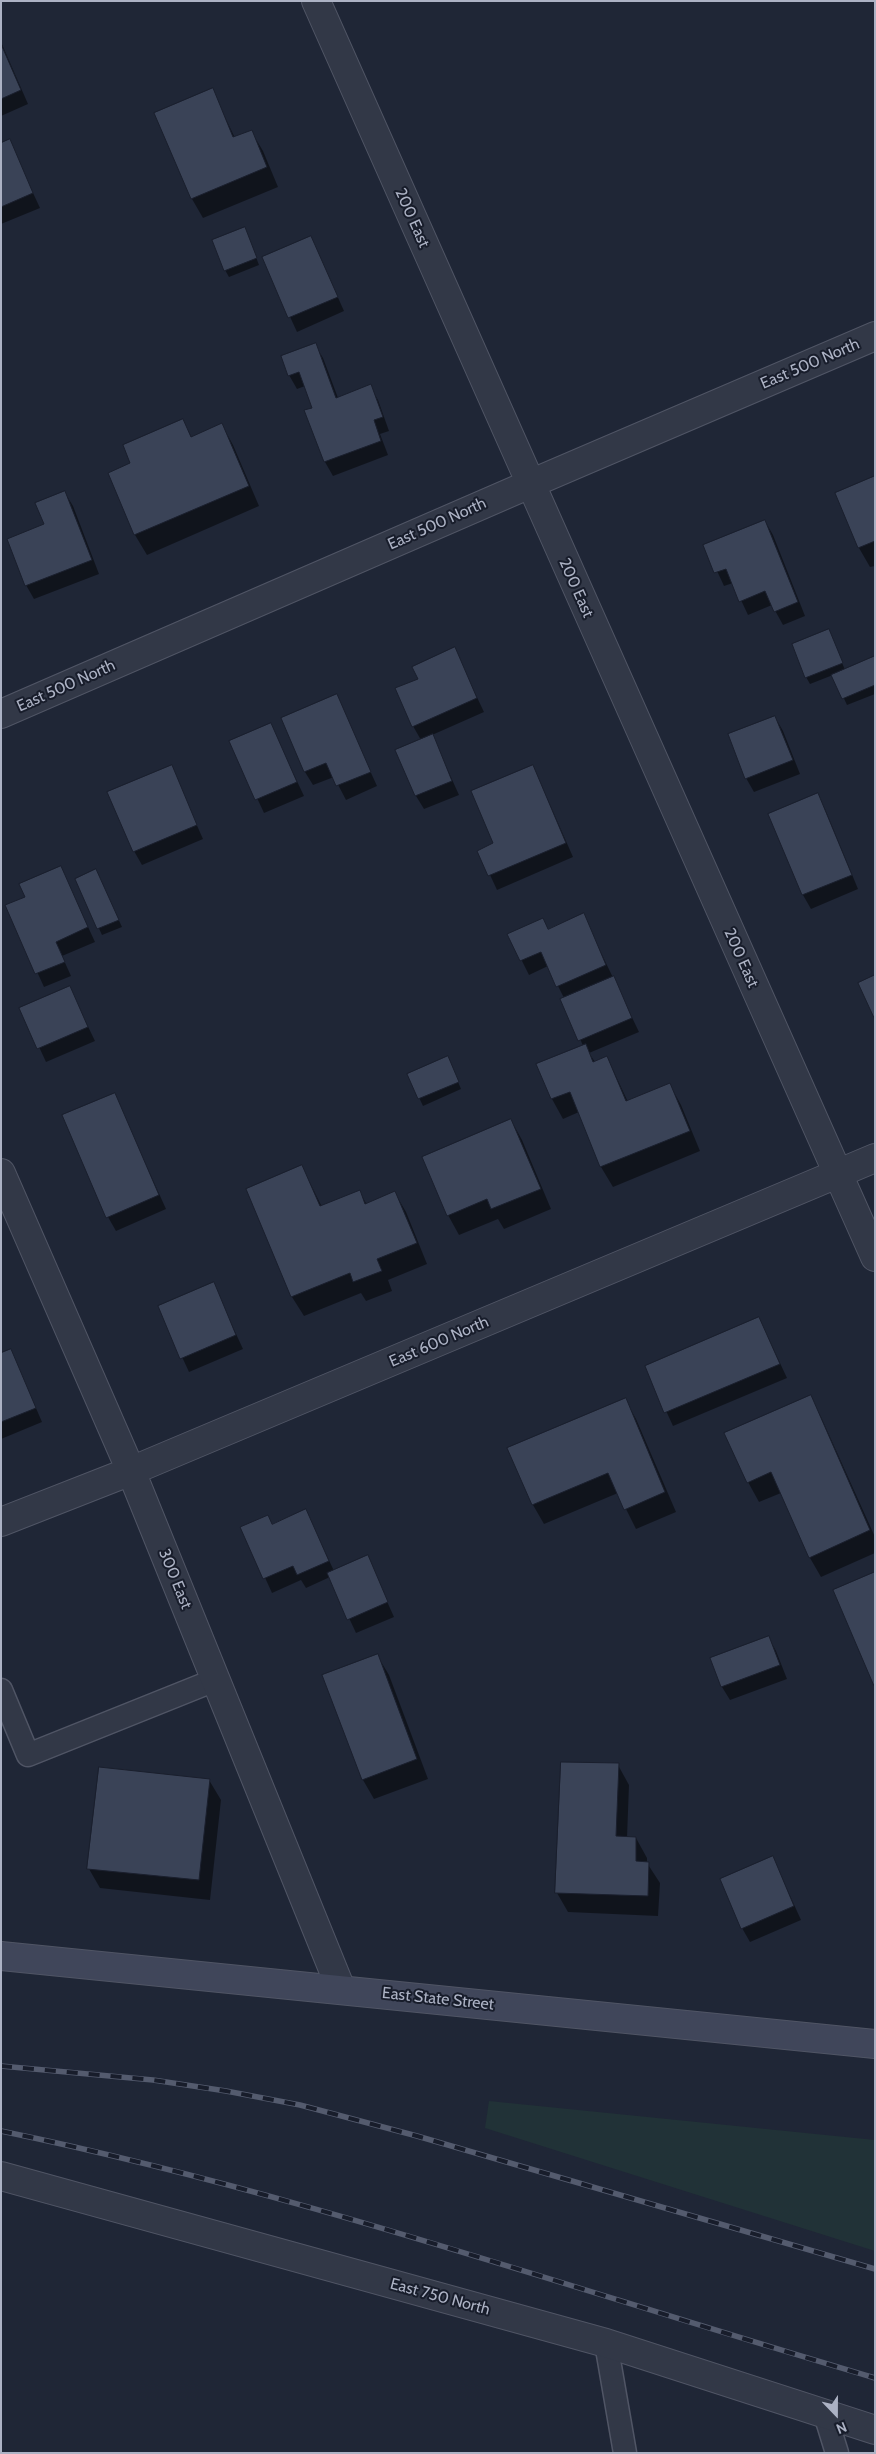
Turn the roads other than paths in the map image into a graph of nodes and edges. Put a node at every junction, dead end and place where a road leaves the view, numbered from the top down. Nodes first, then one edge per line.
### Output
1 (316, 1) edge
2 (875, 336) edge
3 (530, 484) junction
4 (1, 714) edge
5 (875, 1158) edge
6 (1, 1173) edge
7 (837, 1174) junction
8 (875, 1257) edge
9 (131, 1471) junction
10 (1, 1522) edge
11 (215, 1680) junction
12 (1, 1690) edge
13 (1, 1956) edge
14 (341, 1989) junction
15 (875, 2044) edge
16 (1, 2176) edge
17 (606, 2343) junction
18 (825, 2414) junction
19 (875, 2430) edge
20 (625, 2453) edge
21 (837, 2453) edge

1 - 3 street, 200 East
2 - 3 street, East 500 North
3 - 4 street, East 500 North
3 - 7 street, 200 East
5 - 7 street, East 600 North
6 - 9 street, 300 East
7 - 8 street, 200 East
7 - 9 street, East 600 North
9 - 10 street, East 600 North
9 - 11 street, 300 East
11 - 12 lane
11 - 14 street, 300 East
13 - 14 main road, East State Street
14 - 15 main road, East State Street
16 - 17 street, East 750 North
17 - 18 street, East 750 North
17 - 20 lane
18 - 19 street, East 750 North
18 - 21 lane

